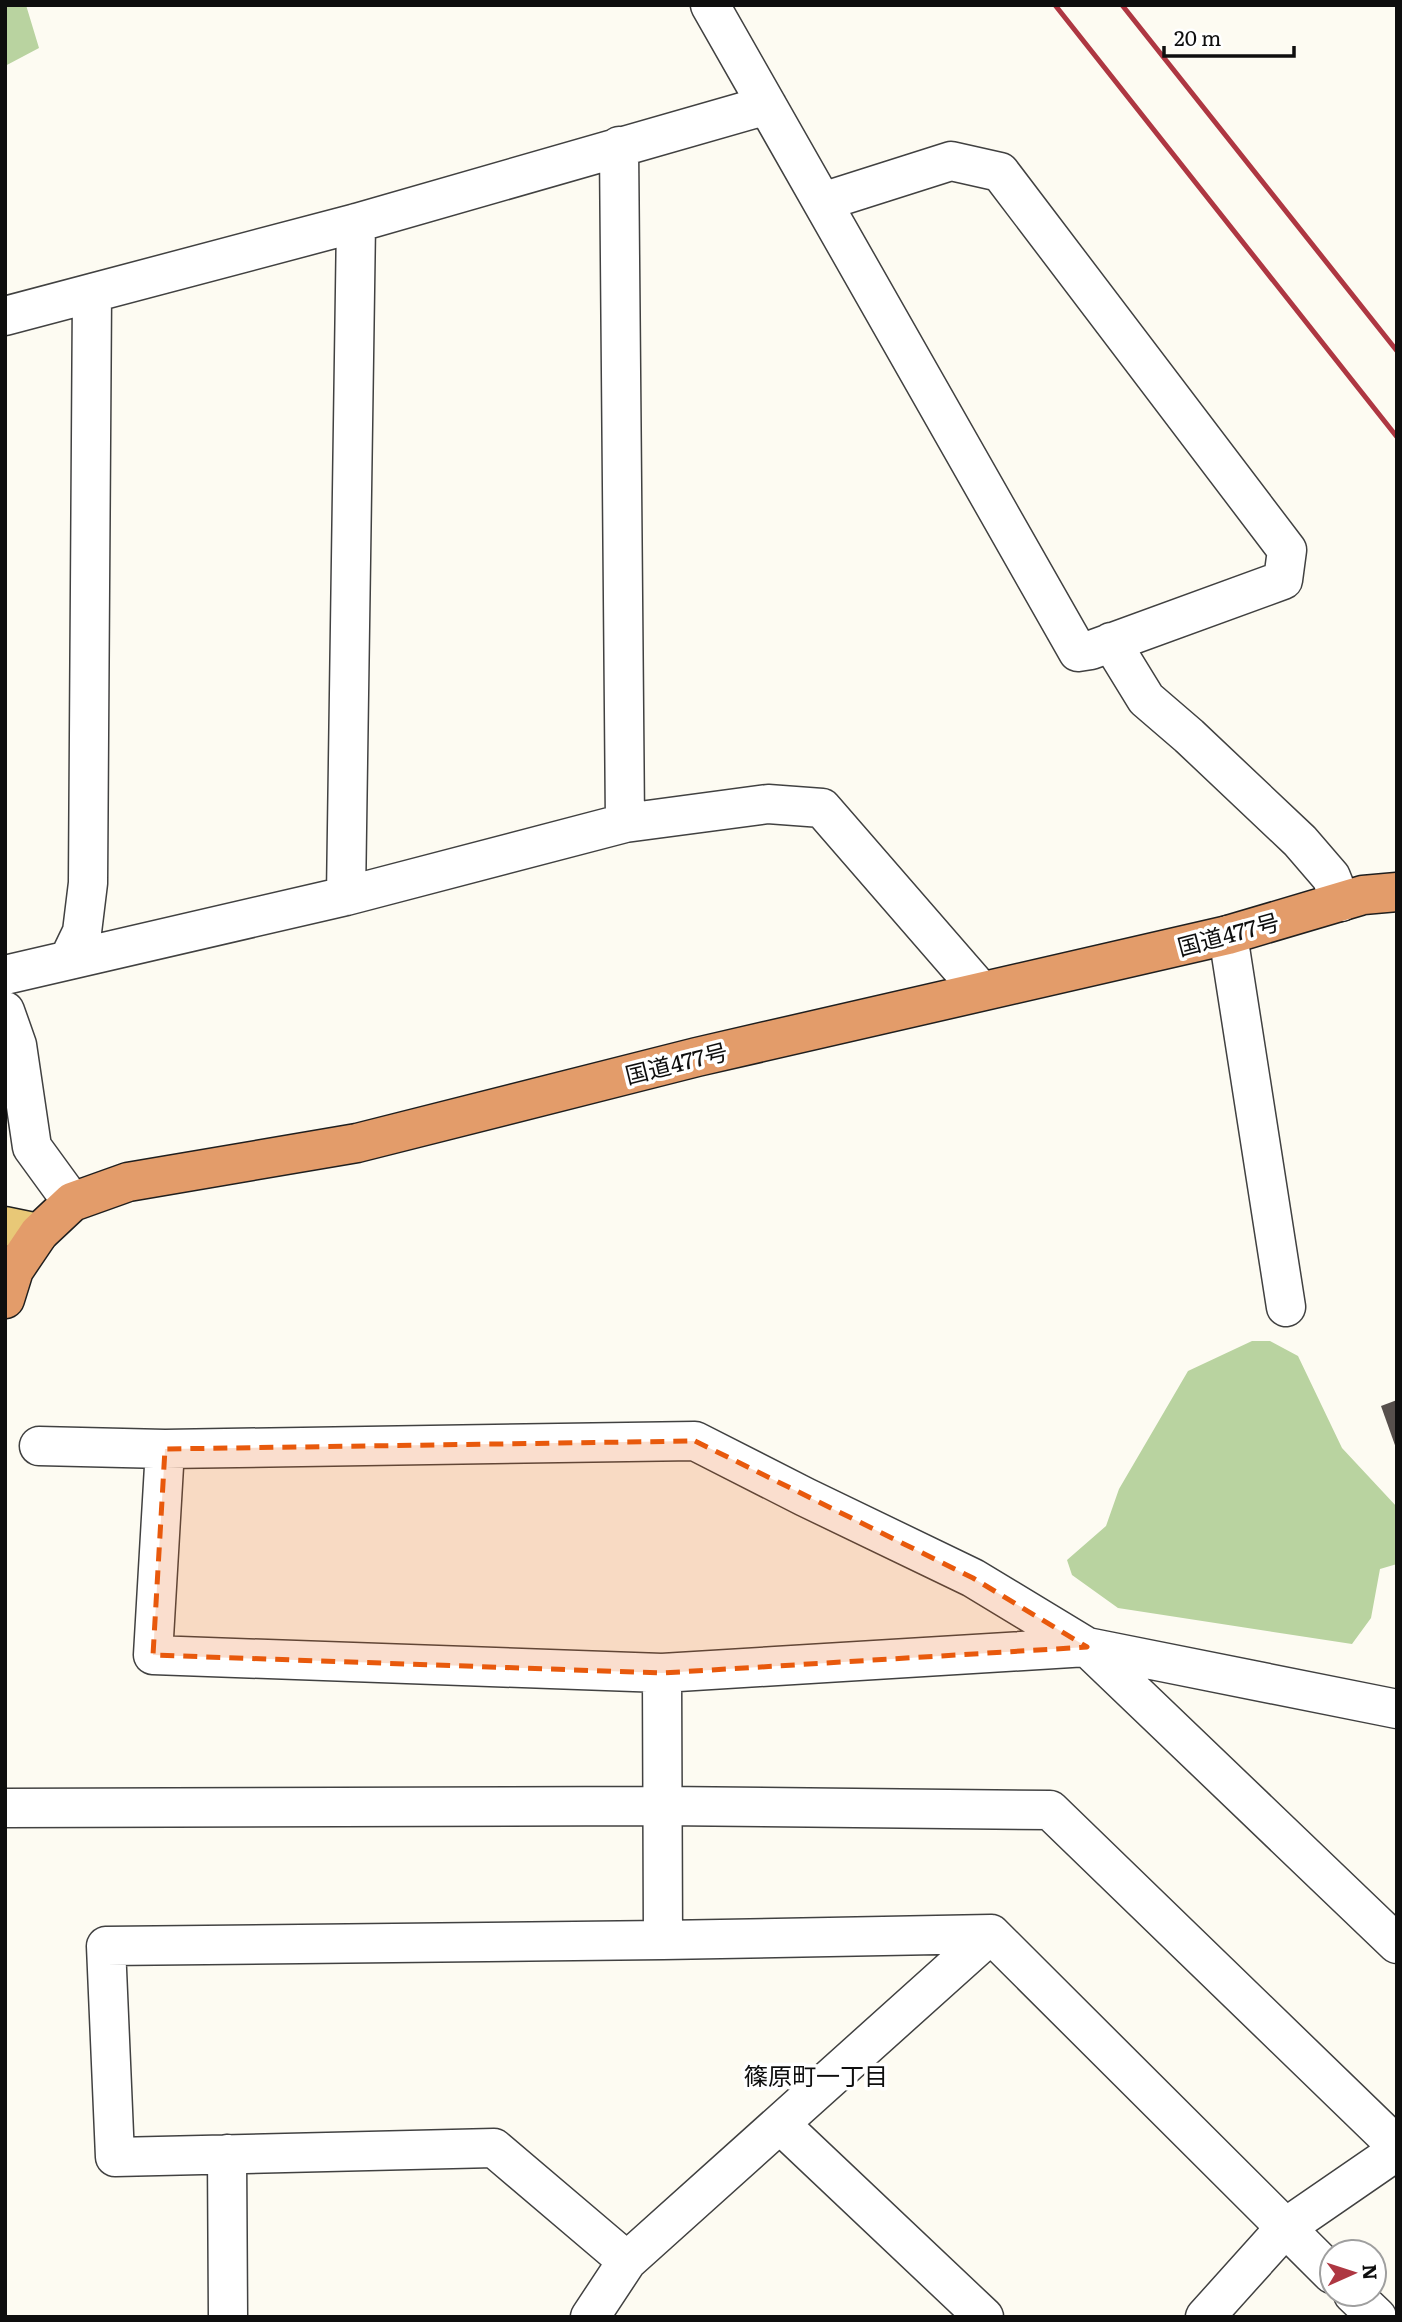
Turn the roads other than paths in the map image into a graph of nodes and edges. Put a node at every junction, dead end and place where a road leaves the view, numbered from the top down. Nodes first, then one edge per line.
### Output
1 (710, 5) edge
2 (767, 105) junction
3 (619, 146) junction
4 (822, 202) junction
5 (356, 223) junction
6 (92, 293) junction
7 (5, 316) edge
8 (1111, 642) junction
9 (625, 823) junction
10 (1397, 892) edge
11 (346, 896) junction
12 (1341, 902) junction
13 (1228, 935) junction
14 (69, 959) junction
15 (5, 975) edge
16 (980, 990) junction
17 (5, 1011) edge
18 (72, 1202) junction
19 (22, 1229) edge
20 (5, 1299) edge
21 (1286, 1307) dead end
22 (39, 1446) dead end
23 (165, 1449) junction
24 (1087, 1647) junction
25 (662, 1673) junction
26 (1397, 1709) edge
27 (663, 1806) junction
28 (5, 1808) edge
29 (991, 1934) junction
30 (663, 1940) junction
31 (1397, 1944) edge
32 (780, 2124) junction
33 (1397, 2149) edge
34 (227, 2154) junction
35 (1285, 2228) junction
36 (627, 2260) junction
37 (1318, 2260) edge
38 (594, 2316) edge
39 (228, 2317) edge
40 (984, 2317) edge
41 (1205, 2317) edge

1 - 2 street
2 - 3 street
2 - 4 street
3 - 5 street
3 - 9 street
4 - 8 street
4 - 8 street
5 - 6 street
5 - 11 street
6 - 7 street
6 - 14 street
8 - 12 street
9 - 11 street
9 - 16 street
10 - 12 highway, 国道477号
11 - 14 street
12 - 13 highway, 国道477号
13 - 16 highway, 国道477号
13 - 21 street
14 - 15 street
16 - 18 highway, 国道477号
17 - 18 street
18 - 19 highway, 国道477号
19 - 20 highway, 国道477号
22 - 23 street
23 - 24 street
23 - 25 street
24 - 25 street
24 - 26 street
24 - 31 street
25 - 27 street
27 - 28 street
27 - 30 street
27 - 33 street
29 - 30 street
29 - 32 street
29 - 35 street
30 - 34 street
32 - 36 street
32 - 40 street
33 - 35 street
34 - 36 street
34 - 39 street
35 - 37 street
35 - 41 street
36 - 38 street

